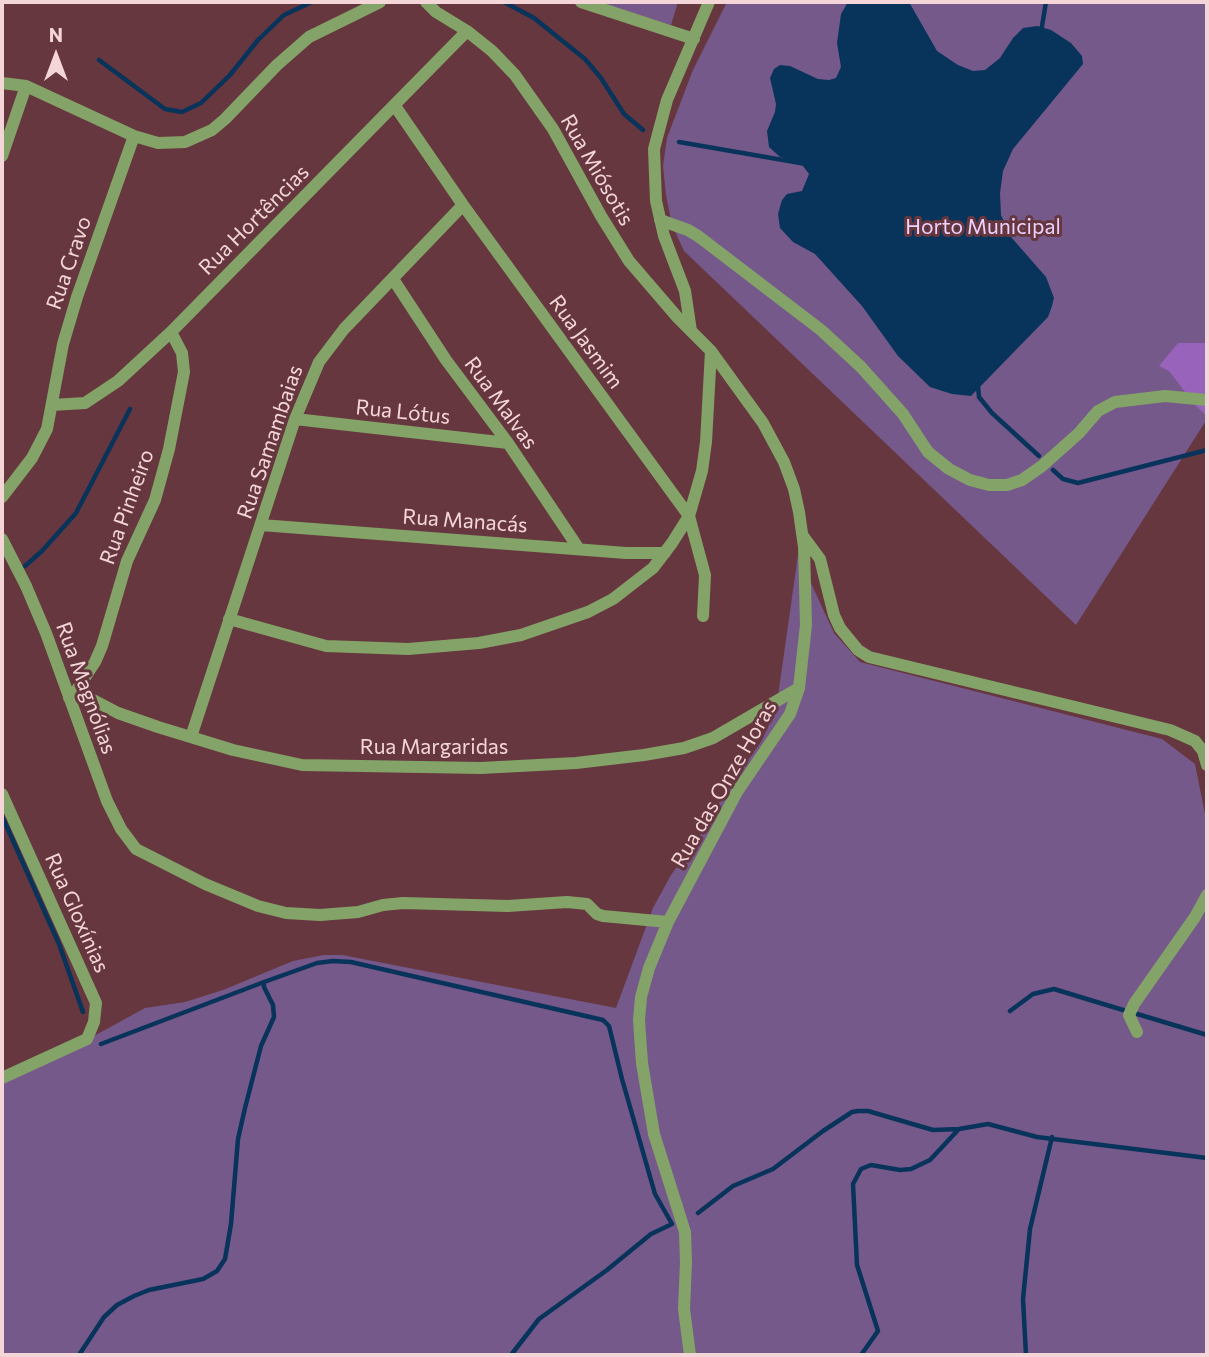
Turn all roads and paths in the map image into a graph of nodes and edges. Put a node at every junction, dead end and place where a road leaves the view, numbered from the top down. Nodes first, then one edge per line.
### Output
1 (380, 2) edge
2 (426, 2) edge
3 (581, 2) edge
4 (709, 2) edge
5 (467, 31) junction
6 (694, 39) junction
7 (2, 83) edge
8 (26, 86) junction
9 (395, 106) junction
10 (134, 136) junction
11 (2, 156) edge
12 (463, 205) junction
13 (660, 220) junction
14 (393, 279) junction
15 (691, 331) junction
16 (172, 332) junction
17 (711, 351) junction
18 (1207, 400) edge
19 (52, 405) junction
20 (295, 419) junction
21 (508, 443) junction
22 (2, 497) edge
23 (689, 516) junction
24 (261, 525) junction
25 (803, 536) junction
26 (2, 539) edge
27 (579, 549) junction
28 (665, 553) junction
29 (703, 616) dead end
30 (229, 619) junction
31 (799, 688) junction
32 (72, 694) junction
33 (191, 737) junction
34 (1207, 765) edge
35 (2, 794) edge
36 (1207, 895) edge
37 (668, 922) junction
38 (1137, 1032) dead end
39 (2, 1078) edge
40 (690, 1355) edge

1 - 10 street
2 - 5 street, Rua Miósotis
3 - 6 street
4 - 6 street
5 - 9 street, Rua Hortências
5 - 15 street, Rua Miósotis
6 - 13 street
7 - 8 street
8 - 10 street
8 - 11 street
9 - 12 street, Rua Jasmim
9 - 16 street, Rua Hortências
10 - 19 street, Rua Cravo
12 - 14 street, Rua Samambaias
12 - 23 street, Rua Jasmim
13 - 15 street
13 - 18 street
14 - 20 street, Rua Samambaias
14 - 21 street, Rua Malvas
15 - 17 street, Rua Miósotis
16 - 19 street, Rua Hortências
16 - 32 street, Rua Pinheiro
17 - 23 street
17 - 25 street, Rua das Onze Horas
19 - 22 street, Rua Cravo
20 - 21 street, Rua Lótus
20 - 24 street, Rua Samambaias
21 - 27 street, Rua Malvas
23 - 28 street
23 - 29 street, Rua Jasmim
24 - 27 street, Rua Manacás
24 - 30 street, Rua Samambaias
25 - 31 street, Rua das Onze Horas
25 - 34 street
26 - 32 street, Rua Magnólias
27 - 28 street, Rua Manacás
28 - 30 street
30 - 33 street, Rua Samambaias
31 - 33 street, Rua Margaridas
31 - 37 street, Rua das Onze Horas
32 - 33 street, Rua Margaridas
32 - 37 street, Rua Magnólias
35 - 39 street, Rua Gloxínias
36 - 38 street
37 - 40 street, Rua das Onze Horas

